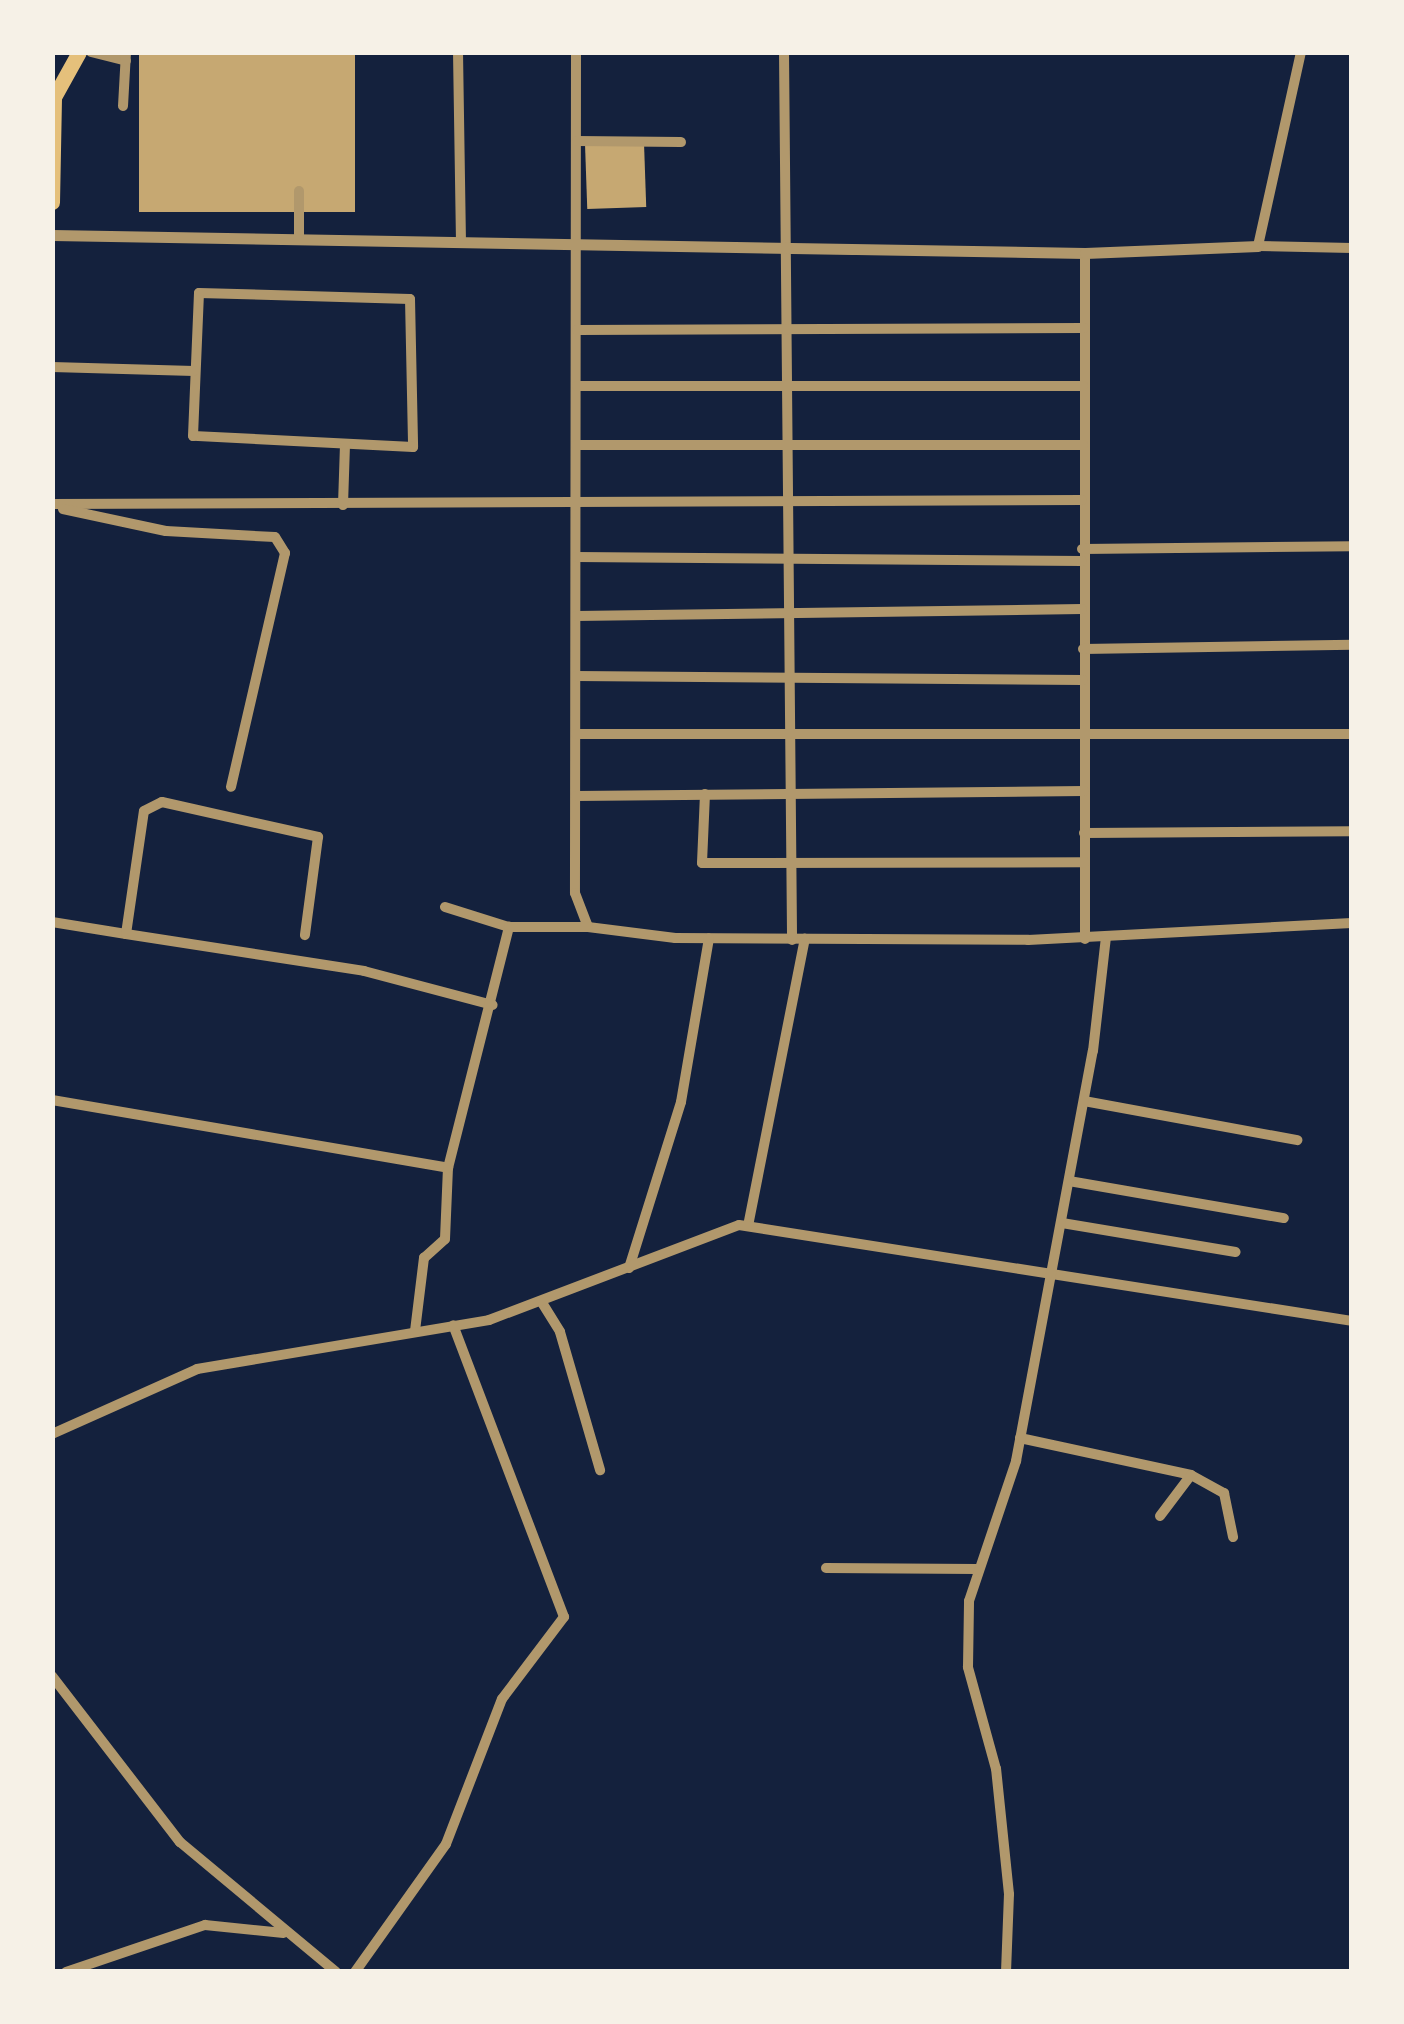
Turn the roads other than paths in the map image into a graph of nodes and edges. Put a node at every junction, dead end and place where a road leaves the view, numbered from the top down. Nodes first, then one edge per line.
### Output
1 (79, 52) edge
2 (91, 52) edge
3 (458, 52) edge
4 (576, 52) edge
5 (784, 52) edge
6 (1302, 52) edge
7 (126, 56) edge
8 (123, 106) dead end
9 (577, 141) junction
10 (682, 142) dead end
11 (300, 190) dead end
12 (52, 202) edge
13 (52, 235) edge
14 (300, 235) junction
15 (461, 238) junction
16 (577, 244) junction
17 (1258, 246) junction
18 (786, 248) junction
19 (1352, 248) edge
20 (1085, 253) junction
21 (1084, 328) junction
22 (577, 330) junction
23 (787, 330) junction
24 (52, 367) edge
25 (194, 372) junction
26 (577, 386) junction
27 (787, 386) junction
28 (1084, 386) junction
29 (345, 444) junction
30 (576, 445) junction
31 (788, 445) junction
32 (1083, 445) junction
33 (576, 499) junction
34 (788, 499) junction
35 (1082, 500) junction
36 (52, 505) edge
37 (342, 505) junction
38 (1352, 546) edge
39 (1082, 555) junction
40 (576, 557) junction
41 (789, 559) junction
42 (1082, 610) junction
43 (789, 613) junction
44 (576, 616) junction
45 (1352, 645) edge
46 (1082, 649) junction
47 (576, 676) junction
48 (790, 678) junction
49 (1083, 680) junction
50 (576, 734) junction
51 (1352, 734) edge
52 (790, 735) junction
53 (1084, 736) junction
54 (231, 787) dead end
55 (1084, 791) junction
56 (706, 794) junction
57 (790, 794) junction
58 (576, 796) junction
59 (1352, 831) edge
60 (1084, 832) junction
61 (1085, 862) junction
62 (791, 863) junction
63 (445, 907) dead end
64 (52, 922) edge
65 (1352, 923) edge
66 (510, 927) junction
67 (588, 927) junction
68 (126, 934) junction
69 (305, 936) dead end
70 (1106, 937) junction
71 (708, 938) junction
72 (805, 939) junction
73 (1085, 939) junction
74 (792, 940) junction
75 (494, 1005) junction
76 (52, 1100) edge
77 (1084, 1101) junction
78 (1297, 1140) dead end
79 (448, 1168) junction
80 (1069, 1180) junction
81 (1284, 1218) dead end
82 (1062, 1222) junction
83 (748, 1226) junction
84 (1236, 1252) dead end
85 (629, 1268) junction
86 (1052, 1269) junction
87 (541, 1300) junction
88 (1352, 1320) edge
89 (453, 1325) junction
90 (415, 1331) junction
91 (52, 1434) edge
92 (1020, 1438) junction
93 (600, 1470) dead end
94 (1191, 1475) junction
95 (1160, 1516) dead end
96 (1233, 1537) dead end
97 (826, 1568) dead end
98 (977, 1569) junction
99 (52, 1676) edge
100 (285, 1933) junction
101 (66, 1972) edge
102 (336, 1972) edge
103 (356, 1972) edge
104 (1006, 1972) edge

1 - 12 main road
2 - 7 street
3 - 15 street
4 - 9 street
5 - 18 street
6 - 17 street
7 - 8 street
9 - 10 street
9 - 16 street
11 - 14 street
13 - 14 street
14 - 15 street
15 - 16 street
16 - 18 street
16 - 22 street
17 - 19 street
17 - 20 street
18 - 20 street
18 - 23 street
20 - 21 street
21 - 23 street
21 - 28 street
22 - 23 street
22 - 26 street
23 - 27 street
24 - 25 street
25 - 29 street
25 - 29 street
26 - 27 street
26 - 30 street
27 - 28 street
27 - 31 street
28 - 32 street
29 - 37 street
30 - 31 street
30 - 33 street
31 - 32 street
31 - 34 street
32 - 35 street
33 - 34 street
33 - 37 street
33 - 40 street
34 - 35 street
34 - 41 street
35 - 39 street
36 - 37 street
36 - 54 street
38 - 39 street
39 - 41 street
39 - 42 street
40 - 41 street
40 - 44 street
41 - 43 street
42 - 43 street
42 - 46 street
43 - 44 street
43 - 48 street
44 - 47 street
45 - 46 street
46 - 49 street
47 - 48 street
47 - 50 street
48 - 49 street
48 - 52 street
49 - 53 street
50 - 52 street
50 - 58 street
51 - 53 street
52 - 53 street
52 - 57 street
53 - 55 street
55 - 57 street
55 - 60 street
56 - 57 street
56 - 58 street
56 - 62 street
57 - 62 street
58 - 67 street
59 - 60 street
60 - 61 street
61 - 62 street
61 - 73 street
62 - 74 street
63 - 66 street
64 - 68 street
65 - 70 street
66 - 67 street
66 - 75 street
67 - 71 street
68 - 69 street
68 - 75 street
70 - 73 street
70 - 77 street
71 - 74 street
71 - 85 street
72 - 73 street
72 - 74 street
72 - 83 street
75 - 79 street
76 - 79 street
77 - 78 street
77 - 80 street
79 - 90 street
80 - 81 street
80 - 82 street
82 - 84 street
82 - 86 street
83 - 85 street
83 - 86 street
85 - 87 street
86 - 88 street
86 - 92 street
87 - 89 street
87 - 93 street
89 - 90 street
89 - 103 street
90 - 91 street
92 - 94 street
92 - 98 street
94 - 95 street
94 - 96 street
97 - 98 street
98 - 104 street
99 - 100 street
100 - 101 street
100 - 102 street

